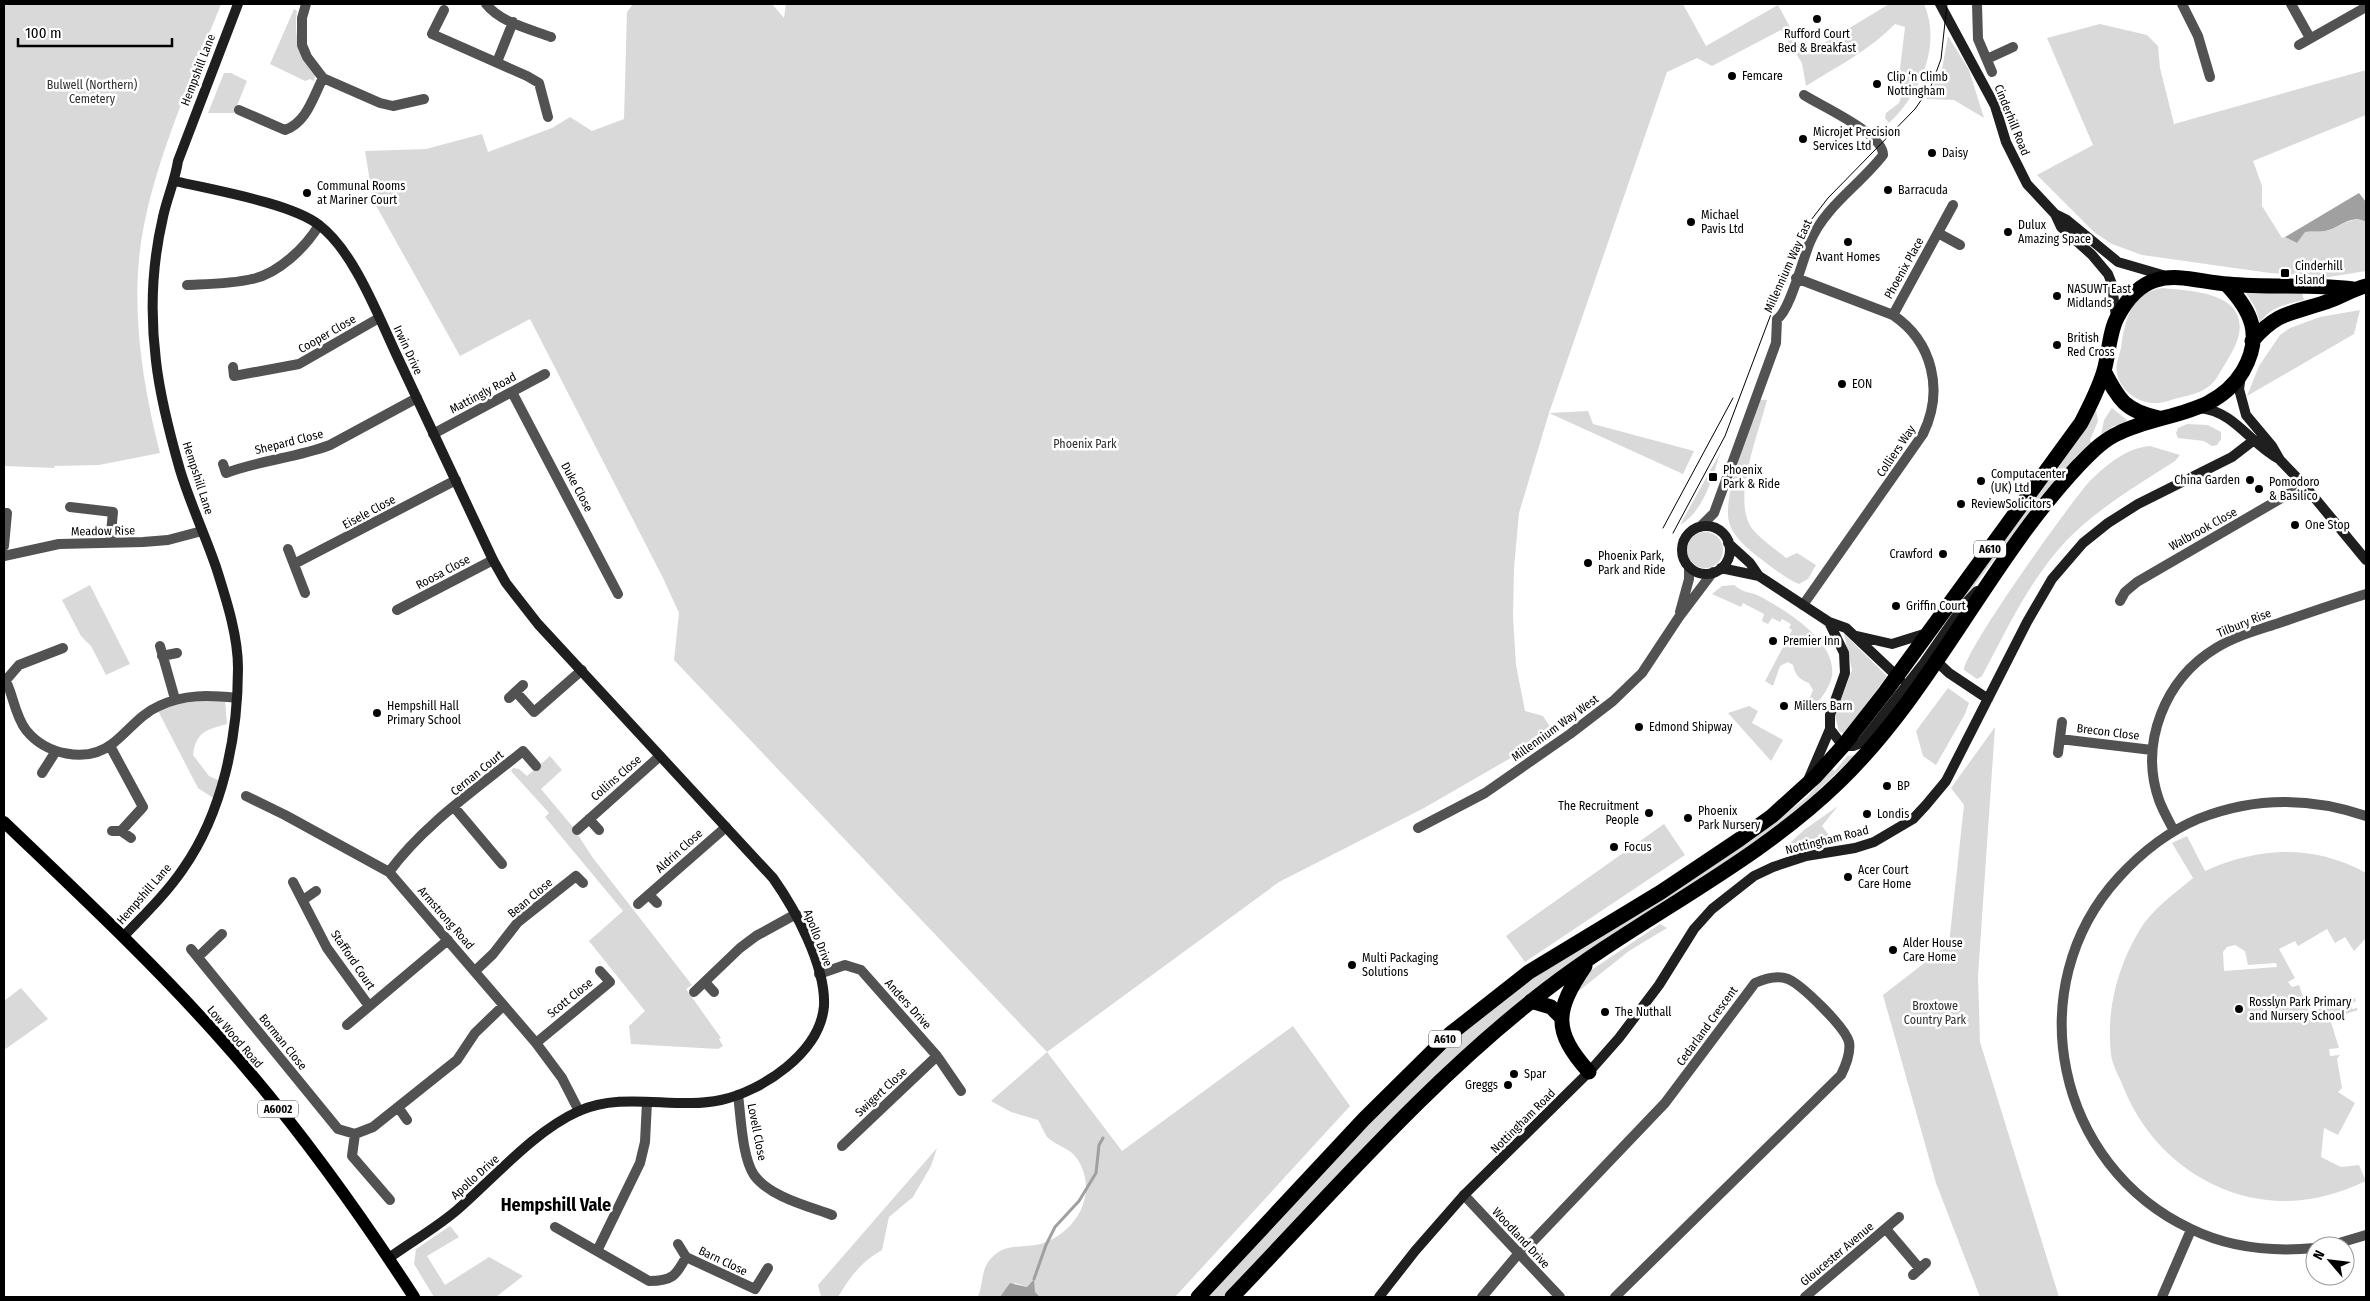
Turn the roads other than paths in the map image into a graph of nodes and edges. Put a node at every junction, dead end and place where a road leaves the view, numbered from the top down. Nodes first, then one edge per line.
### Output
1 (238, 4) edge
2 (306, 4) edge
3 (486, 4) edge
4 (1940, 4) edge
5 (1977, 4) edge
6 (2182, 4) edge
7 (2291, 4) edge
8 (2366, 7) edge
9 (444, 10) dead end
10 (513, 22) junction
11 (551, 37) dead end
12 (2310, 38) junction
13 (2299, 45) dead end
14 (2013, 47) dead end
15 (1987, 59) junction
16 (497, 62) junction
17 (1992, 72) dead end
18 (2210, 77) dead end
19 (323, 78) junction
20 (1804, 95) dead end
21 (424, 99) dead end
22 (239, 110) dead end
23 (548, 117) dead end
24 (175, 181) junction
25 (1953, 205) dead end
26 (2055, 214) junction
27 (319, 225) junction
28 (1938, 233) junction
29 (1960, 245) dead end
30 (1796, 278) junction
31 (2172, 278) junction
32 (2226, 284) junction
33 (187, 285) dead end
34 (2360, 288) edge
35 (1893, 315) junction
36 (379, 318) junction
37 (2116, 318) junction
38 (2252, 341) junction
39 (233, 367) dead end
40 (2104, 371) junction
41 (2242, 373) junction
42 (545, 374) dead end
43 (512, 392) junction
44 (417, 398) junction
45 (2200, 408) junction
46 (2160, 418) junction
47 (434, 434) junction
48 (2254, 440) junction
49 (2280, 460) junction
50 (223, 464) dead end
51 (456, 480) junction
52 (2304, 485) junction
53 (70, 507) dead end
54 (4, 513) edge
55 (1700, 527) junction
56 (202, 531) junction
57 (110, 543) junction
58 (1728, 543) junction
59 (4, 546) edge
60 (288, 549) dead end
61 (4, 556) edge
62 (493, 560) junction
63 (2366, 560) edge
64 (294, 564) junction
65 (1689, 567) junction
66 (1717, 570) junction
67 (1759, 576) junction
68 (305, 593) dead end
69 (618, 594) dead end
70 (2366, 594) edge
71 (2120, 601) dead end
72 (1803, 605) junction
73 (404, 611) dead end
74 (1678, 617) junction
75 (1829, 622) junction
76 (538, 624) joint
77 (1854, 635) junction
78 (1925, 637) junction
79 (63, 648) dead end
80 (177, 653) dead end
81 (1934, 659) junction
82 (582, 670) junction
83 (5, 679) edge
84 (1905, 686) junction
85 (516, 692) dead end
86 (237, 698) junction
87 (175, 699) junction
88 (1988, 699) junction
89 (8, 702) edge
90 (2062, 722) dead end
91 (1830, 729) junction
92 (2060, 739) junction
93 (110, 746) junction
94 (1843, 746) junction
95 (2152, 750) junction
96 (56, 751) junction
97 (2058, 753) dead end
98 (660, 756) junction
99 (536, 766) dead end
100 (42, 773) dead end
101 (1806, 786) junction
102 (246, 796) dead end
103 (454, 808) junction
104 (2366, 816) edge
105 (589, 819) junction
106 (4, 822) edge
107 (726, 826) junction
108 (1418, 828) dead end
109 (577, 830) dead end
110 (599, 830) dead end
111 (2174, 831) junction
112 (131, 838) dead end
113 (502, 864) dead end
114 (390, 872) junction
115 (293, 882) dead end
116 (583, 883) dead end
117 (316, 891) dead end
118 (649, 895) junction
119 (303, 900) junction
120 (638, 904) dead end
121 (657, 904) dead end
122 (796, 914) junction
123 (222, 934) dead end
124 (123, 937) junction
125 (448, 940) junction
126 (191, 949) dead end
127 (1592, 956) junction
128 (198, 957) junction
129 (475, 971) junction
130 (600, 971) dead end
131 (819, 974) junction
132 (705, 982) junction
133 (694, 992) dead end
134 (714, 992) dead end
135 (1531, 1001) junction
136 (369, 1006) junction
137 (503, 1006) junction
138 (1561, 1017) junction
139 (347, 1025) dead end
140 (536, 1043) junction
141 (937, 1056) junction
142 (1589, 1072) junction
143 (961, 1091) dead end
144 (738, 1095) junction
145 (646, 1102) junction
146 (398, 1107) junction
147 (579, 1111) junction
148 (407, 1120) dead end
149 (355, 1134) junction
150 (842, 1146) dead end
151 (1464, 1196) junction
152 (390, 1200) dead end
153 (832, 1215) dead end
154 (1899, 1217) dead end
155 (555, 1227) dead end
156 (1886, 1229) junction
157 (2191, 1230) junction
158 (678, 1244) dead end
159 (2305, 1249) edge
160 (597, 1251) junction
161 (1520, 1254) junction
162 (686, 1257) junction
163 (389, 1258) junction
164 (768, 1268) dead end
165 (1920, 1269) dead end
166 (414, 1297) edge
167 (1198, 1297) edge
168 (1232, 1297) edge
169 (1378, 1297) edge
170 (1482, 1297) edge
171 (1560, 1297) edge
172 (1614, 1297) edge
173 (1806, 1297) edge
174 (2162, 1297) edge

1 - 24 street, Hempshill Lane
2 - 19 street
3 - 10 street
4 - 26 street, Cinderhill Road
5 - 15 street
6 - 18 street
7 - 12 street
8 - 12 street
9 - 16 street
10 - 11 street
10 - 16 street
12 - 13 street
14 - 15 street
15 - 17 street
16 - 23 street
19 - 21 street
19 - 22 street
20 - 30 street, Millennium Way East
24 - 27 street, Irwin Drive
24 - 56 street, Hempshill Lane
25 - 28 street, Phoenix Place
26 - 31 street, Cinderhill Road
26 - 37 street, Cinderhill Road
27 - 33 street
27 - 36 street, Irwin Drive
28 - 29 street, Phoenix Place
28 - 35 street, Phoenix Place
30 - 35 street, Colliers Way
30 - 55 street, Millennium Way East
31 - 32 highway, A610
31 - 37 highway, A610
32 - 34 highway, A610
32 - 38 highway, A610
34 - 38 highway, A610
35 - 72 street, Colliers Way
36 - 39 street, Cooper Close
36 - 44 street, Irwin Drive
37 - 40 highway, A610
38 - 41 highway, A610
40 - 46 highway, A610
40 - 78 highway, A610
41 - 45 highway, A610
41 - 49 street
42 - 43 street, Mattingly Road
43 - 47 street, Mattingly Road
43 - 69 street, Duke Close
44 - 47 street, Irwin Drive
44 - 50 street, Shepard Close
45 - 46 highway, A610
45 - 48 street
46 - 81 highway, A610
47 - 51 street, Irwin Drive
48 - 49 street
48 - 88 street, Nottingham Road
49 - 52 street
51 - 62 street, Irwin Drive
51 - 64 street, Eisele Close
52 - 63 street
52 - 71 street, Walbrook Close
53 - 57 street
54 - 59 street
55 - 58 street
55 - 65 street
56 - 57 street, Meadow Rise
56 - 86 street, Hempshill Lane
57 - 61 street, Meadow Rise
58 - 66 street
58 - 67 street
60 - 64 street
62 - 73 street, Roosa Close
62 - 76 street, Irwin Drive
64 - 68 street
65 - 66 street
65 - 74 street, Millennium Way West
66 - 67 street
66 - 74 street, Millennium Way West
67 - 72 street
70 - 95 street, Tilbury Rise
72 - 75 street
74 - 108 street, Millennium Way West
75 - 77 street
75 - 91 street
76 - 82 street, Apollo Drive
77 - 78 street
77 - 84 street
78 - 81 street
78 - 84 highway, A610
79 - 83 street
80 - 87 street
81 - 84 highway, A610
81 - 88 street
82 - 85 street
82 - 98 street, Apollo Drive
83 - 89 street
84 - 94 highway, A610
84 - 127 highway, A610
86 - 87 street
86 - 124 street, Hempshill Lane
87 - 93 street
88 - 142 street, Nottingham Road
89 - 96 street
90 - 92 street, Brecon Close
91 - 94 street
91 - 101 street
92 - 95 street, Brecon Close
92 - 97 street, Brecon Close
93 - 96 street
93 - 112 street
94 - 101 highway, A610
95 - 111 street, Tilbury Rise
96 - 100 street
98 - 105 street, Collins Close
98 - 107 street, Apollo Drive
99 - 103 street, Cernan Court
101 - 167 highway, A610
102 - 114 street, Armstrong Road
103 - 113 street, Cernan Court
103 - 114 street, Cernan Court
104 - 111 street
105 - 109 street, Collins Close
105 - 110 street, Collins Close
106 - 124 main road, Low Wood Road / A6002
107 - 118 street, Aldrin Close
107 - 122 street, Apollo Drive
111 - 157 street
114 - 125 street, Armstrong Road
115 - 119 street, Stafford Court
116 - 129 street, Bean Close
117 - 119 street
118 - 120 street, Aldrin Close
118 - 121 street
119 - 136 street, Stafford Court
122 - 131 street, Apollo Drive
122 - 132 street
123 - 128 street
124 - 163 main road, Low Wood Road / A6002
125 - 129 street, Armstrong Road
125 - 136 street, Stafford Court
126 - 128 street, Borman Close
127 - 135 highway, A610
127 - 138 highway
128 - 149 street, Borman Close
129 - 137 street, Armstrong Road
130 - 140 street, Scott Close
131 - 141 street, Anders Drive
131 - 144 street, Apollo Drive
132 - 133 street
132 - 134 street
135 - 138 highway
135 - 168 highway, A610
136 - 139 street, Stafford Court
137 - 140 street, Armstrong Road
137 - 146 street
138 - 142 highway
140 - 147 street, Armstrong Road
141 - 143 street, Anders Drive
141 - 150 street, Swigert Close
142 - 151 street, Nottingham Road
144 - 145 street, Apollo Drive
144 - 153 street, Lovell Close
145 - 147 street, Apollo Drive
145 - 160 street
146 - 148 street
146 - 149 street
147 - 163 street, Apollo Drive
149 - 152 street
151 - 161 street, Woodland Drive
151 - 169 street, Nottingham Road
154 - 156 street, Gloucester Avenue
155 - 160 street
156 - 165 street, Gloucester Avenue
156 - 173 street, Gloucester Avenue
157 - 159 street
157 - 174 street
158 - 162 street, Barn Close
160 - 162 street, Barn Close
161 - 170 street
161 - 171 street, Woodland Drive
161 - 172 street, Cedarland Crescent
162 - 164 street, Barn Close
163 - 166 main road, Low Wood Road / A6002

